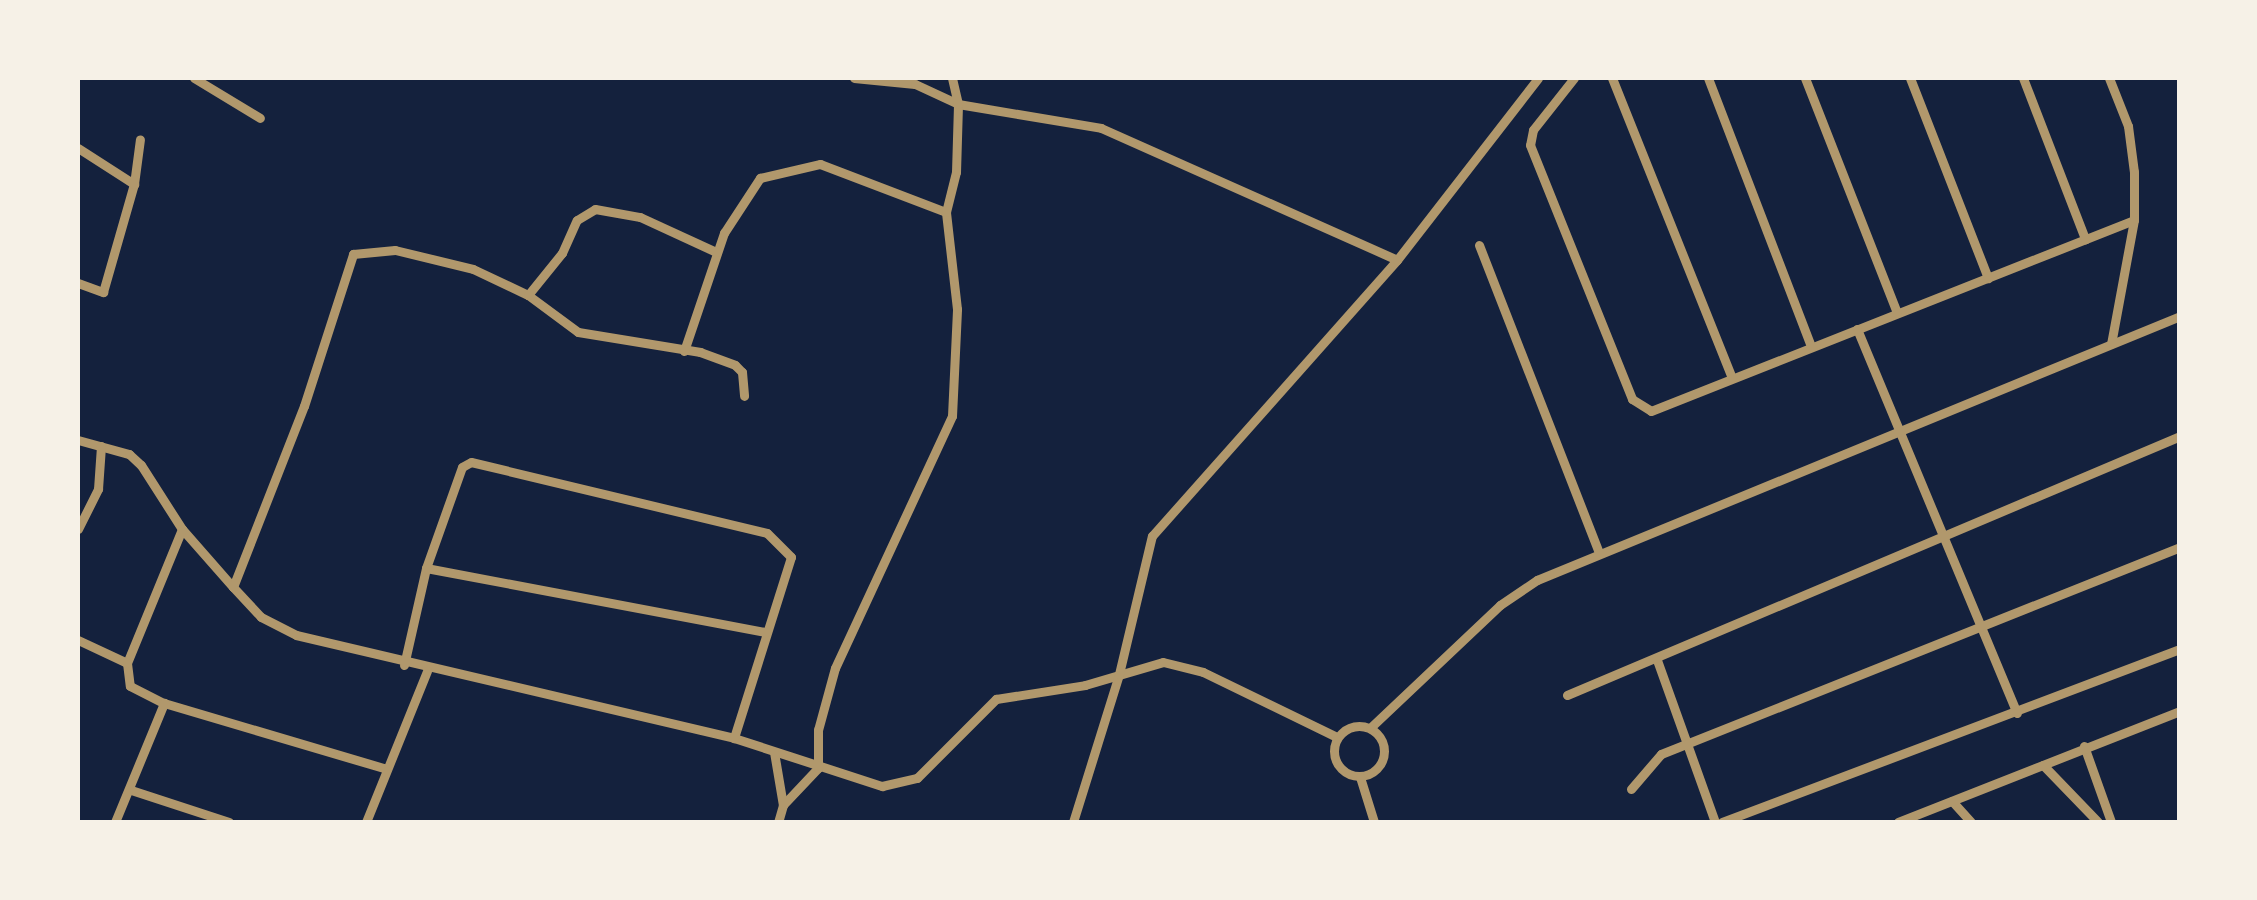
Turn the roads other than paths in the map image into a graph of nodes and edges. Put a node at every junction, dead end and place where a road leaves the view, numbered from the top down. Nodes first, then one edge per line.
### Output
1 (194, 78) edge
2 (854, 78) edge
3 (952, 78) edge
4 (1538, 78) edge
5 (1574, 78) edge
6 (1612, 78) edge
7 (1708, 78) edge
8 (1805, 78) edge
9 (1910, 78) edge
10 (2023, 78) edge
11 (2109, 78) edge
12 (958, 104) junction
13 (260, 118) dead end
14 (140, 140) dead end
15 (78, 148) edge
16 (134, 184) junction
17 (946, 212) junction
18 (2134, 220) junction
19 (2085, 239) junction
20 (1479, 245) dead end
21 (716, 252) junction
22 (1397, 260) junction
23 (1988, 278) junction
24 (78, 283) edge
25 (528, 296) junction
26 (1897, 313) junction
27 (2180, 316) edge
28 (1858, 329) junction
29 (2111, 344) junction
30 (1811, 347) junction
31 (684, 350) junction
32 (1732, 378) junction
33 (744, 396) dead end
34 (1899, 430) junction
35 (2180, 436) edge
36 (78, 440) edge
37 (101, 446) junction
38 (78, 529) edge
39 (182, 529) junction
40 (1942, 533) junction
41 (2180, 546) edge
42 (1599, 552) junction
43 (426, 568) junction
44 (233, 587) junction
45 (1980, 625) junction
46 (766, 632) junction
47 (78, 640) edge
48 (2180, 648) edge
49 (1657, 660) junction
50 (127, 664) junction
51 (404, 665) junction
52 (427, 671) junction
53 (1120, 674) junction
54 (1567, 695) dead end
55 (164, 703) junction
56 (2179, 712) edge
57 (2017, 713) junction
58 (1370, 728) junction
59 (1337, 737) junction
60 (734, 738) junction
61 (1683, 745) junction
62 (2084, 746) junction
63 (774, 752) junction
64 (2043, 765) junction
65 (384, 768) junction
66 (818, 768) junction
67 (1360, 776) junction
68 (1631, 789) dead end
69 (131, 790) junction
70 (1952, 802) junction
71 (782, 805) junction
72 (115, 822) edge
73 (230, 822) edge
74 (366, 822) edge
75 (778, 822) edge
76 (1073, 822) edge
77 (1374, 822) edge
78 (1714, 822) edge
79 (1722, 822) edge
80 (1898, 822) edge
81 (1971, 822) edge
82 (2098, 822) edge
83 (2111, 822) edge

1 - 13 street
2 - 12 street
3 - 12 street
4 - 22 street
5 - 32 street
6 - 32 street
7 - 30 street
8 - 26 street
9 - 23 street
10 - 19 street
11 - 18 street
12 - 17 street
12 - 22 street
14 - 16 street
15 - 16 street
16 - 24 street
17 - 21 street
17 - 66 street
18 - 19 street
18 - 29 street
19 - 23 street
20 - 42 street
21 - 25 street
21 - 31 street
22 - 53 street
23 - 26 street
25 - 31 street
25 - 44 street
26 - 28 street
27 - 29 street
28 - 30 street
28 - 34 street
29 - 34 street
30 - 32 street
31 - 33 street
34 - 40 street
34 - 42 street
35 - 40 street
36 - 37 street
37 - 38 street
37 - 39 street
39 - 44 street
39 - 50 street
40 - 45 street
40 - 49 street
41 - 45 street
42 - 58 street
43 - 46 street
43 - 46 street
43 - 51 street
44 - 51 street
45 - 57 street
45 - 61 street
46 - 60 street
47 - 50 street
48 - 57 street
49 - 54 street
49 - 61 street
50 - 55 street
51 - 52 street
52 - 60 street
52 - 65 street
53 - 59 street
53 - 66 street
53 - 76 street
55 - 65 street
55 - 69 street
56 - 62 street
57 - 79 street
58 - 59 street
58 - 67 street
59 - 67 street
60 - 63 street
61 - 68 street
61 - 78 street
62 - 64 street
62 - 83 street
63 - 66 street
63 - 71 street
64 - 70 street
64 - 82 street
65 - 74 street
66 - 71 street
67 - 77 street
69 - 72 street
69 - 73 street
70 - 80 street
70 - 81 street
71 - 75 street

